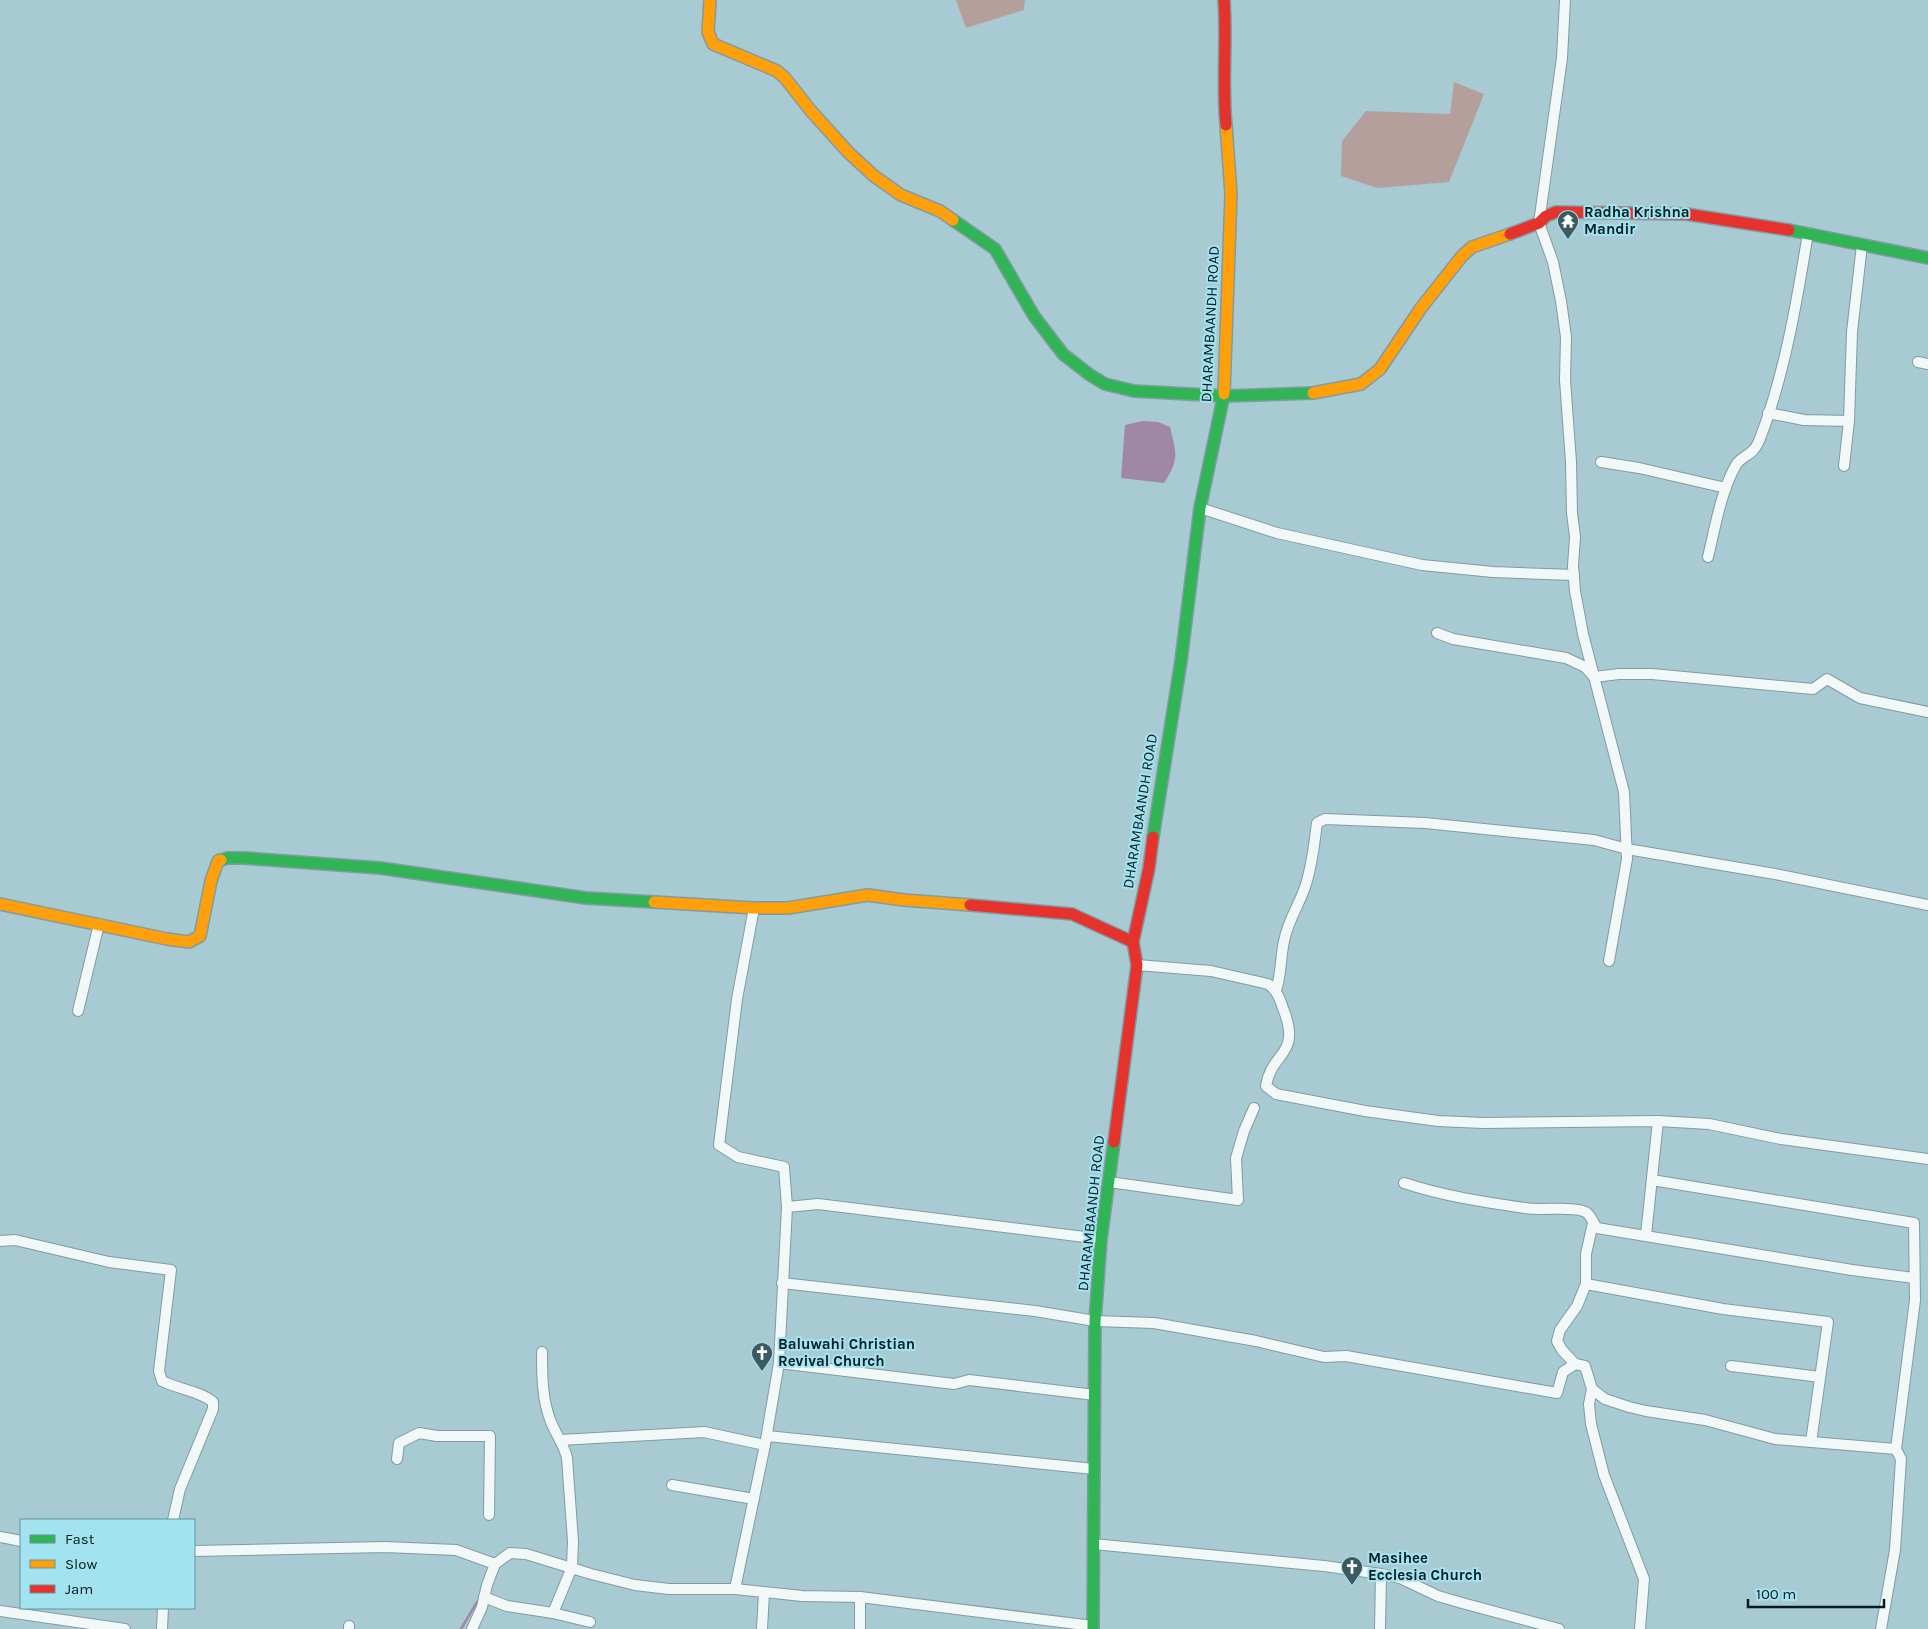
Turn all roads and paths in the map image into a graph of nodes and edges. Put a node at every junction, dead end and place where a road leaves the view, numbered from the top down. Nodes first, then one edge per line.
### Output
1 (710, 0) edge
2 (1224, 0) edge
3 (1565, 0) edge
4 (1539, 223) junction
5 (1808, 233) junction
6 (1862, 245) junction
7 (1928, 258) edge
8 (1224, 396) junction
9 (1768, 413) junction
10 (1849, 421) junction
11 (1601, 462) dead end
12 (1844, 466) dead end
13 (1726, 488) junction
14 (1200, 508) junction
15 (1708, 557) dead end
16 (1574, 574) junction
17 (1437, 634) dead end
18 (1594, 677) junction
19 (1928, 712) edge
20 (1627, 849) junction
21 (0, 904) edge
22 (1928, 905) edge
23 (754, 908) junction
24 (99, 924) junction
25 (1133, 942) junction
26 (1609, 961) dead end
27 (1137, 966) junction
28 (1276, 990) junction
29 (78, 1011) dead end
30 (1254, 1108) dead end
31 (1658, 1121) junction
32 (1928, 1159) edge
33 (1652, 1180) junction
34 (1109, 1182) junction
35 (1404, 1183) dead end
36 (787, 1207) junction
37 (1593, 1223) junction
38 (1646, 1235) junction
39 (1101, 1239) junction
40 (0, 1241) edge
41 (1914, 1278) junction
42 (782, 1283) junction
43 (1586, 1284) junction
44 (1095, 1321) junction
45 (542, 1352) dead end
46 (779, 1363) junction
47 (1575, 1364) junction
48 (1731, 1366) dead end
49 (1820, 1377) junction
50 (1592, 1389) junction
51 (1095, 1395) junction
52 (560, 1440) junction
53 (766, 1440) junction
54 (1811, 1442) junction
55 (1896, 1448) junction
56 (397, 1459) dead end
57 (1094, 1469) junction
58 (672, 1485) dead end
59 (754, 1499) junction
60 (489, 1515) dead end
61 (173, 1519) edge
62 (0, 1537) edge
63 (20, 1541) edge
64 (1093, 1544) junction
65 (195, 1551) edge
66 (495, 1564) junction
67 (572, 1567) junction
68 (1381, 1574) junction
69 (735, 1589) junction
70 (764, 1593) junction
71 (484, 1596) junction
72 (860, 1597) junction
73 (163, 1609) edge
74 (0, 1611) edge
75 (553, 1613) junction
76 (590, 1622) dead end
77 (1093, 1627) edge
78 (125, 1629) edge
79 (162, 1629) edge
80 (472, 1629) edge
81 (762, 1629) edge
82 (860, 1629) edge
83 (1380, 1629) edge
84 (1560, 1629) edge
85 (1640, 1629) edge
86 (1881, 1629) edge

1 - 8 street
2 - 8 street, DHARAMBAANDH ROAD
3 - 4 street
4 - 5 street
4 - 8 street
4 - 16 street
5 - 6 street
5 - 9 street
6 - 7 street
6 - 10 street
8 - 14 street, DHARAMBAANDH ROAD
9 - 10 street
9 - 13 street
10 - 12 street
11 - 13 street
13 - 15 street
14 - 16 street
14 - 25 street, DHARAMBAANDH ROAD
16 - 18 street
17 - 18 street
18 - 19 street
18 - 20 street
20 - 22 street
20 - 26 street
20 - 28 street
21 - 24 street
23 - 24 street
23 - 25 street
23 - 36 street
24 - 29 street
25 - 27 street, DHARAMBAANDH ROAD
27 - 28 street
27 - 34 street, DHARAMBAANDH ROAD
28 - 31 street
30 - 34 street
31 - 32 street
31 - 33 street
33 - 38 street
33 - 41 street
34 - 39 street, DHARAMBAANDH ROAD
35 - 37 street
36 - 39 street
36 - 42 street
37 - 38 street
37 - 43 street
38 - 41 street
39 - 44 street, DHARAMBAANDH ROAD
40 - 61 street
41 - 55 street
42 - 44 street
42 - 46 street
43 - 47 street
43 - 49 street
44 - 47 street
44 - 51 street, DHARAMBAANDH ROAD
45 - 52 street
46 - 51 street
46 - 53 street
47 - 50 street
48 - 49 street
49 - 54 street
50 - 54 street
50 - 85 street
51 - 57 street, DHARAMBAANDH ROAD
52 - 53 street
52 - 67 street
53 - 57 street
53 - 59 street
54 - 55 street
55 - 86 street
56 - 60 street
57 - 64 street, DHARAMBAANDH ROAD
58 - 59 street
59 - 69 street
62 - 63 street
64 - 68 street
64 - 77 street, DHARAMBAANDH ROAD
65 - 66 street
66 - 67 street
66 - 71 street
67 - 69 street
67 - 75 street
68 - 83 street
68 - 84 street
69 - 70 street
70 - 72 street
70 - 81 street
71 - 75 street
71 - 80 street
72 - 77 street
72 - 82 street
73 - 79 street
74 - 78 street
75 - 76 street

